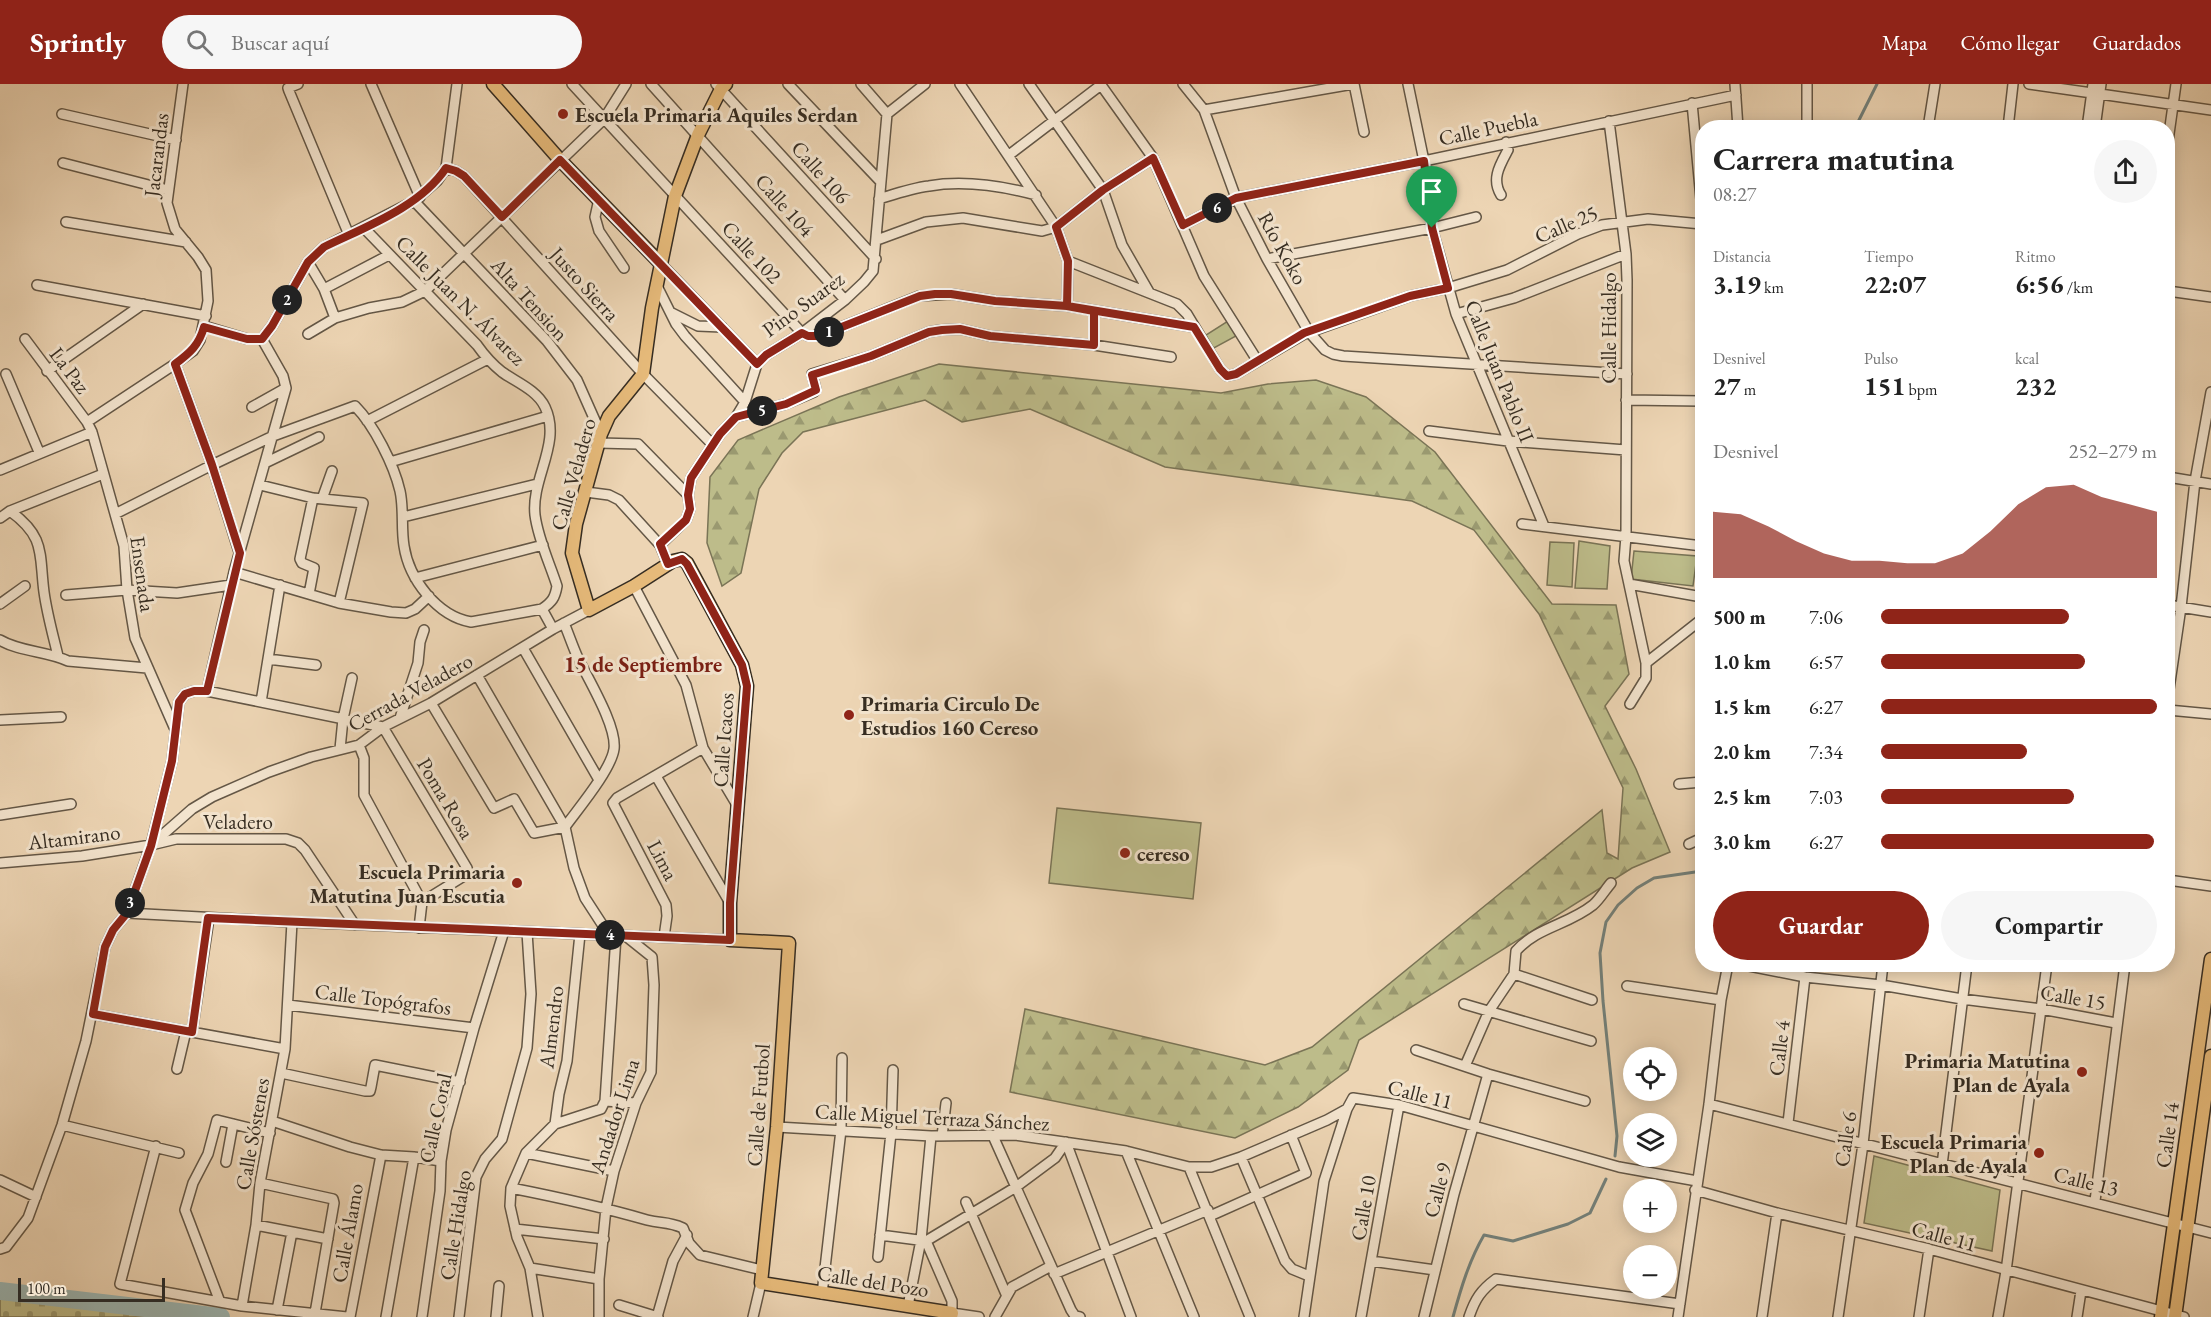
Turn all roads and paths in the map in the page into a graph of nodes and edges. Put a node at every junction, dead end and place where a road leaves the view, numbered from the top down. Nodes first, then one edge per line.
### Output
1 (183, 84) edge
2 (298, 84) edge
3 (372, 84) edge
4 (493, 84) edge
5 (572, 84) edge
6 (626, 84) edge
7 (651, 84) edge
8 (788, 84) edge
9 (861, 84) edge
10 (960, 84) edge
11 (1029, 84) edge
12 (1183, 84) edge
13 (1354, 84) edge
14 (1408, 84) edge
15 (1735, 84) edge
16 (1807, 84) edge
17 (1935, 84) edge
18 (2013, 84) edge
19 (2030, 84) edge
20 (2176, 84) edge
21 (1101, 85) edge
22 (721, 86) edge
23 (919, 86) edge
24 (454, 87) edge
25 (2097, 89) edge
26 (1736, 95) junction
27 (1692, 103) junction
28 (2173, 105) junction
29 (1204, 110) junction
30 (2211, 110) edge
31 (62, 114) dead end
32 (887, 114) junction
33 (604, 119) junction
34 (1738, 120) edge
35 (1808, 120) edge
36 (1929, 120) edge
37 (2009, 120) edge
38 (2089, 120) edge
39 (2095, 120) edge
40 (2171, 120) edge
41 (1054, 121) junction
42 (1609, 121) junction
43 (1695, 127) edge
44 (1364, 132) dead end
45 (698, 135) junction
46 (176, 140) junction
47 (1506, 142) junction
48 (1009, 155) junction
49 (1153, 158) junction
50 (560, 160) junction
51 (1424, 161) junction
52 (63, 163) dead end
53 (446, 168) junction
54 (880, 181) junction
55 (168, 190) junction
56 (1103, 190) junction
57 (1036, 195) junction
58 (1502, 195) dead end
59 (675, 196) junction
60 (1236, 198) junction
61 (417, 199) junction
62 (599, 199) junction
63 (879, 199) junction
64 (502, 217) junction
65 (1476, 217) dead end
66 (66, 222) dead end
67 (1622, 222) junction
68 (1695, 223) edge
69 (1183, 225) junction
70 (1056, 227) junction
71 (363, 228) junction
72 (1432, 228) junction
73 (349, 235) junction
74 (877, 240) junction
75 (186, 242) junction
76 (465, 254) junction
77 (1626, 254) junction
78 (389, 255) junction
79 (876, 259) junction
80 (1267, 259) junction
81 (1068, 261) junction
82 (308, 262) junction
83 (661, 264) junction
84 (624, 268) dead end
85 (37, 285) dead end
86 (657, 286) junction
87 (1448, 288) junction
88 (324, 289) junction
89 (425, 291) junction
90 (1149, 292) junction
91 (2175, 292) edge
92 (2211, 297) edge
93 (845, 300) junction
94 (143, 304) junction
95 (1067, 306) junction
96 (1094, 311) junction
97 (672, 313) junction
98 (1456, 314) junction
99 (206, 315) junction
100 (335, 318) junction
101 (204, 327) junction
102 (722, 327) junction
103 (1194, 327) junction
104 (1310, 332) junction
105 (802, 333) junction
106 (308, 334) dead end
107 (24, 339) dead end
108 (262, 339) junction
109 (1094, 345) junction
110 (1171, 357) dead end
111 (488, 359) junction
112 (1257, 360) junction
113 (175, 364) junction
114 (757, 364) junction
115 (1478, 364) junction
116 (47, 371) junction
117 (6, 374) dead end
118 (643, 374) junction
119 (1627, 374) junction
120 (286, 388) junction
121 (2211, 392) edge
122 (1626, 400) junction
123 (1695, 401) edge
124 (745, 402) junction
125 (252, 407) dead end
126 (548, 416) junction
127 (736, 417) junction
128 (367, 421) junction
129 (87, 422) junction
130 (1429, 431) dead end
131 (92, 432) junction
132 (273, 436) junction
133 (319, 437) dead end
134 (600, 439) junction
135 (1508, 441) junction
136 (712, 444) junction
137 (1626, 450) junction
138 (39, 452) junction
139 (267, 462) junction
140 (390, 462) junction
141 (212, 465) junction
142 (0, 470) edge
143 (332, 471) dead end
144 (103, 474) junction
145 (2175, 478) edge
146 (2195, 482) junction
147 (260, 484) junction
148 (537, 484) junction
149 (2211, 484) edge
150 (586, 492) junction
151 (688, 495) junction
152 (317, 498) junction
153 (10, 511) junction
154 (116, 514) junction
155 (403, 517) junction
156 (0, 518) edge
157 (1522, 524) dead end
158 (1544, 526) junction
159 (1626, 537) junction
160 (543, 544) junction
161 (660, 544) junction
162 (1695, 545) edge
163 (240, 553) junction
164 (668, 564) junction
165 (234, 572) junction
166 (416, 578) junction
167 (1629, 584) junction
168 (231, 585) junction
169 (280, 585) junction
170 (25, 586) dead end
171 (634, 586) junction
172 (127, 590) junction
173 (309, 594) junction
174 (66, 595) dead end
175 (429, 596) junction
176 (1695, 596) edge
177 (339, 603) junction
178 (0, 604) edge
179 (2175, 606) edge
180 (2181, 607) junction
181 (542, 609) junction
182 (585, 612) junction
183 (2211, 612) edge
184 (565, 623) junction
185 (1695, 624) edge
186 (553, 629) junction
187 (424, 630) dead end
188 (0, 640) edge
189 (523, 648) junction
190 (2175, 648) edge
191 (58, 656) junction
192 (268, 659) junction
193 (1646, 663) junction
194 (316, 665) dead end
195 (147, 668) junction
196 (477, 675) junction
197 (352, 678) dead end
198 (207, 691) junction
199 (261, 702) junction
200 (431, 704) junction
201 (1630, 704) dead end
202 (2175, 711) edge
203 (2211, 714) edge
204 (61, 717) dead end
205 (400, 718) junction
206 (343, 719) junction
207 (0, 720) edge
208 (383, 727) junction
209 (175, 728) junction
210 (359, 745) junction
211 (340, 748) junction
212 (703, 748) junction
213 (656, 776) junction
214 (599, 780) junction
215 (1695, 783) edge
216 (1679, 784) dead end
217 (71, 804) dead end
218 (737, 805) junction
219 (0, 815) edge
220 (565, 828) junction
221 (1695, 841) edge
222 (1689, 844) dead end
223 (151, 846) junction
224 (0, 863) edge
225 (2175, 881) edge
226 (1611, 883) dead end
227 (2211, 886) edge
228 (422, 902) junction
229 (730, 903) junction
230 (127, 913) junction
231 (208, 918) junction
232 (292, 922) junction
233 (355, 925) junction
234 (418, 928) junction
235 (504, 931) junction
236 (527, 932) junction
237 (580, 934) junction
238 (613, 935) junction
239 (631, 937) junction
240 (659, 937) junction
241 (730, 940) junction
242 (2211, 959) edge
243 (1726, 972) edge
244 (1780, 972) edge
245 (1882, 972) edge
246 (1966, 972) edge
247 (2046, 972) edge
248 (2124, 972) edge
249 (1514, 974) junction
250 (1805, 977) junction
251 (1627, 986) dead end
252 (1881, 986) junction
253 (1962, 999) junction
254 (1592, 1000) dead end
255 (1721, 1000) junction
256 (1464, 1004) dead end
257 (288, 1005) junction
258 (2041, 1009) junction
259 (1489, 1011) junction
260 (92, 1016) junction
261 (2116, 1023) junction
262 (474, 1028) junction
263 (189, 1032) junction
264 (1591, 1041) dead end
265 (285, 1049) junction
266 (1416, 1050) dead end
267 (2211, 1056) edge
268 (842, 1058) dead end
269 (1465, 1066) junction
270 (177, 1069) dead end
271 (893, 1070) dead end
272 (2205, 1072) edge
273 (281, 1073) junction
274 (1488, 1074) junction
275 (460, 1082) junction
276 (605, 1101) junction
277 (1585, 1101) dead end
278 (636, 1103) junction
279 (946, 1103) dead end
280 (1709, 1104) junction
281 (1399, 1105) junction
282 (1347, 1109) junction
283 (272, 1121) junction
284 (1788, 1123) junction
285 (233, 1124) junction
286 (555, 1124) junction
287 (62, 1125) junction
288 (1473, 1126) junction
289 (777, 1127) junction
290 (840, 1130) junction
291 (270, 1133) junction
292 (891, 1133) junction
293 (1291, 1135) junction
294 (931, 1136) junction
295 (942, 1136) junction
296 (993, 1136) junction
297 (1066, 1142) junction
298 (1863, 1144) junction
299 (156, 1146) junction
300 (1126, 1151) junction
301 (179, 1153) dead end
302 (526, 1153) junction
303 (381, 1155) junction
304 (414, 1157) junction
305 (1241, 1157) junction
306 (441, 1161) junction
307 (226, 1162) dead end
308 (1942, 1165) junction
309 (1190, 1167) junction
310 (614, 1171) junction
311 (0, 1180) edge
312 (260, 1183) junction
313 (2017, 1183) junction
314 (1696, 1186) junction
315 (1016, 1187) junction
316 (511, 1188) junction
317 (1258, 1195) junction
318 (36, 1197) junction
319 (2095, 1201) junction
320 (966, 1203) dead end
321 (614, 1210) junction
322 (1209, 1213) junction
323 (1777, 1213) junction
324 (972, 1214) junction
325 (2174, 1223) junction
326 (256, 1225) junction
327 (2187, 1226) junction
328 (515, 1229) junction
329 (1157, 1230) junction
330 (1850, 1231) junction
331 (292, 1232) junction
332 (2211, 1233) edge
333 (687, 1235) junction
334 (880, 1235) junction
335 (328, 1239) junction
336 (604, 1239) junction
337 (923, 1241) junction
338 (0, 1249) edge
339 (1929, 1249) junction
340 (1106, 1251) junction
341 (878, 1257) dead end
342 (1371, 1261) junction
343 (530, 1268) junction
344 (762, 1270) junction
345 (1053, 1270) junction
346 (1435, 1270) junction
347 (2006, 1271) junction
348 (1309, 1276) junction
349 (600, 1279) junction
350 (761, 1283) junction
351 (499, 1286) dead end
352 (2081, 1291) junction
353 (1006, 1293) junction
354 (822, 1294) junction
355 (220, 1302) junction
356 (1680, 1304) junction
357 (620, 1305) dead end
358 (242, 1306) junction
359 (908, 1306) junction
360 (277, 1310) junction
361 (315, 1313) junction
362 (952, 1315) edge
363 (2162, 1315) edge
364 (1078, 1316) edge
365 (2178, 1316) edge
366 (348, 1317) edge
367 (386, 1317) edge
368 (422, 1317) edge
369 (459, 1317) edge
370 (496, 1317) edge
371 (538, 1317) edge
372 (599, 1317) edge
373 (658, 1317) edge
374 (753, 1317) edge
375 (979, 1317) edge
376 (995, 1317) edge
377 (1131, 1317) edge
378 (1194, 1317) edge
379 (1250, 1317) edge
380 (1304, 1317) edge
381 (1361, 1317) edge
382 (1424, 1317) edge
383 (1469, 1317) edge
384 (1678, 1317) edge
385 (1762, 1317) edge
386 (1838, 1317) edge
387 (1919, 1317) edge
388 (1998, 1317) edge
389 (2077, 1317) edge

1 - 46 street, Jacarandas
2 - 73 street
3 - 61 street
4 - 50 main road
5 - 33 street, Calle 102
6 - 33 street
7 - 45 street, Calle 104
8 - 54 street
9 - 32 street
10 - 48 street
11 - 41 street
12 - 29 street, Río Koko
13 - 29 street
13 - 44 street
14 - 51 street, Calle Juan Pablo II
15 - 26 street
16 - 35 street
17 - 36 street
18 - 37 street
19 - 25 street
20 - 28 street
21 - 41 street
21 - 49 street
22 - 45 main road, Calle Veladero
22 - 79 street, Calle 106
23 - 32 street
24 - 53 street
25 - 28 street
25 - 38 street
25 - 39 street
26 - 27 street, Calle Puebla
26 - 34 street
27 - 42 street, Calle Puebla
27 - 43 street
28 - 30 street
28 - 40 street
29 - 60 street, Río Koko
31 - 46 street
32 - 54 street, Pino Suarez
33 - 50 street
33 - 59 street, Calle 102
41 - 48 street
41 - 56 street
42 - 47 street, Calle Puebla
42 - 67 street, Calle Hidalgo
45 - 59 main road, Calle Veladero
45 - 93 street, Calle 104
46 - 55 street, Jacarandas
47 - 51 street, Calle Puebla
47 - 58 street
48 - 57 street
49 - 56 street
49 - 69 street
50 - 62 main road
50 - 64 street
51 - 60 street, Calle Puebla
51 - 72 street, Calle Juan Pablo II
52 - 55 street
53 - 61 street
53 - 64 street, Justo Sierra
54 - 63 street, Pino Suarez
55 - 75 street, Jacarandas
56 - 70 street
56 - 90 street
57 - 63 street
57 - 70 street
59 - 83 main road, Calle Veladero
59 - 105 street, Calle 102
60 - 69 street, Calle Puebla
60 - 80 street, Río Koko
61 - 71 street
61 - 76 street, Alta Tension
62 - 83 main road
62 - 84 street
63 - 74 street, Pino Suarez
64 - 76 street
64 - 118 street, Justo Sierra
65 - 72 street
66 - 75 street
67 - 68 street, Calle 25
67 - 77 street, Calle Hidalgo
67 - 87 street, Calle 25
69 - 112 street
70 - 74 street
70 - 81 street
71 - 73 street
71 - 78 street, Calle Juan N. Álvarez
72 - 80 street
72 - 87 street, Calle Juan Pablo II
73 - 82 street
74 - 79 street, Pino Suarez
75 - 99 street, Jacarandas
76 - 89 street
76 - 134 street, Alta Tension
77 - 98 street
77 - 119 street, Calle Hidalgo
78 - 88 street
78 - 89 street, Calle Juan N. Álvarez
79 - 93 street, Pino Suarez
80 - 104 street, Río Koko
81 - 90 street
81 - 95 street
82 - 88 street
82 - 108 street
83 - 86 main road, Calle Veladero
83 - 102 street
85 - 94 street
86 - 97 street
86 - 118 main road, Calle Veladero
87 - 98 street, Calle Juan Pablo II
87 - 104 street, Calle 25
88 - 100 street
89 - 100 street
89 - 111 street, Calle Juan N. Álvarez
90 - 103 street
91 - 92 street
93 - 105 street, Pino Suarez
94 - 99 street
94 - 116 street
95 - 96 street
95 - 105 street
96 - 103 street
96 - 109 street
97 - 102 street
97 - 124 street
98 - 115 street, Calle Juan Pablo II
99 - 101 street, Jacarandas
100 - 106 street
101 - 108 street
101 - 113 street, Jacarandas
102 - 114 street
103 - 112 street, Calle 25
104 - 112 street, Calle 25
104 - 115 street, Río Koko
105 - 114 street, Pino Suarez
107 - 116 street, La Paz
108 - 120 street
109 - 110 street
109 - 127 street
111 - 126 street, Calle Juan N. Álvarez
111 - 128 street
113 - 129 street, Jacarandas
113 - 141 street
114 - 124 street, Pino Suarez
115 - 119 street, Río Koko
115 - 135 street, Calle Juan Pablo II
116 - 129 street, La Paz
117 - 138 street
118 - 134 main road, Calle Veladero
118 - 136 street, Justo Sierra
119 - 122 street, Calle Hidalgo
120 - 125 street
120 - 132 street
121 - 146 street
122 - 123 street
122 - 137 street, Calle Hidalgo
124 - 127 street, Pino Suarez
126 - 140 street
126 - 148 street
127 - 136 street, Pino Suarez
128 - 132 street
128 - 140 street
129 - 131 street, Ensenada
130 - 135 street
131 - 138 street
131 - 144 street, Ensenada
132 - 139 street
132 - 141 street
133 - 139 street
134 - 150 main road, Calle Veladero
134 - 151 street
135 - 137 street
135 - 158 street, Calle Juan Pablo II
136 - 151 street, Pino Suarez
137 - 159 street, Calle Hidalgo
138 - 142 street
139 - 147 street
140 - 155 street
141 - 154 street
141 - 163 street
143 - 152 street
144 - 153 street
144 - 154 street, Ensenada
145 - 146 street
146 - 149 street
146 - 180 street
147 - 152 street
147 - 163 street
148 - 155 street
148 - 160 street
150 - 161 street
150 - 182 main road, Calle Veladero
151 - 161 street, Pino Suarez
152 - 173 street
152 - 177 street
153 - 156 street
153 - 191 street
154 - 172 street, Ensenada
155 - 166 street
157 - 158 street
158 - 159 street
159 - 162 street
159 - 167 street, Calle Hidalgo
160 - 166 street
160 - 181 street
161 - 164 street
163 - 165 street
164 - 171 main road
164 - 218 main road, Calle Icacos
165 - 168 street
165 - 169 street
166 - 175 street
167 - 176 street
167 - 193 street, Calle Hidalgo
168 - 172 street
168 - 198 street
169 - 173 street
169 - 192 street
170 - 178 street
171 - 182 main road
171 - 212 street
172 - 174 street
172 - 195 street, Ensenada
173 - 177 street
175 - 177 street
175 - 181 street
179 - 180 street
180 - 183 street
180 - 190 street
181 - 186 street
182 - 184 street, Cerrada Veladero
184 - 186 street, Cerrada Veladero
184 - 214 street
185 - 193 street
186 - 189 street, Cerrada Veladero
187 - 205 street
188 - 191 street
189 - 196 street, Cerrada Veladero
189 - 214 street
191 - 195 street
192 - 194 street
192 - 199 street
193 - 201 street
195 - 209 street, Ensenada
196 - 200 street, Cerrada Veladero
196 - 220 street
197 - 206 street
198 - 199 street
198 - 209 street
199 - 206 street
200 - 205 street, Cerrada Veladero
200 - 220 street
202 - 203 street
204 - 207 street
205 - 208 street, Cerrada Veladero
206 - 208 street
206 - 211 street
208 - 210 street, Cerrada Veladero
208 - 228 street, Poma Rosa
209 - 223 street
210 - 211 street, Cerrada Veladero
210 - 228 street
211 - 223 street, Cerrada Veladero
212 - 213 street
212 - 218 street
213 - 229 street
213 - 240 street, Lima
214 - 220 street
215 - 216 street
217 - 219 street
218 - 229 main road, Calle Icacos
220 - 238 street
221 - 222 street
223 - 224 street, Altamirano
223 - 230 street
223 - 233 street, Veladero
225 - 227 street
226 - 249 street
228 - 234 street
229 - 241 main road, Calle Icacos
230 - 231 street
230 - 260 street
231 - 232 street
231 - 263 street
232 - 233 street
232 - 257 street, Calle Sóstenes
233 - 234 street
234 - 235 street
235 - 236 street
235 - 262 street, Calle Coral
236 - 237 street
236 - 369 street, Calle Hidalgo
237 - 238 street
237 - 286 street, Almendro
238 - 239 street
238 - 276 street
239 - 240 street
239 - 278 street, Andador Lima
240 - 241 street
241 - 289 main road, Calle de Futbol
242 - 272 main road, Calle 14
243 - 255 street
244 - 250 street, Calle 15
245 - 252 street, Calle 6
246 - 253 street
247 - 258 street
248 - 261 street
249 - 254 street
249 - 259 street
250 - 252 street, Calle 15
250 - 284 street, Calle 4
251 - 255 street
252 - 253 street, Calle 15
252 - 298 street, Calle 6
253 - 258 street, Calle 15
253 - 308 street
255 - 280 street
256 - 259 street
257 - 262 street, Calle Topógrafos
257 - 265 street, Calle Sóstenes
258 - 261 street, Calle 15
258 - 313 street
259 - 264 street
259 - 269 street
260 - 263 street
260 - 287 street
261 - 319 street
262 - 275 street, Calle Coral
263 - 265 street
263 - 270 street
265 - 273 street, Calle Sóstenes
266 - 269 street
267 - 272 main road, Calle 14
268 - 290 street
269 - 274 street
271 - 292 street
272 - 325 main road, Calle 14
272 - 327 main road, Calle 14
273 - 275 street
273 - 283 street, Calle Sóstenes
274 - 277 street
274 - 288 street, Calle 9
275 - 306 street, Calle Coral
276 - 278 street
276 - 286 street
278 - 310 street, Andador Lima
279 - 295 street
280 - 284 street, Calle 13
280 - 314 street
281 - 282 street, Calle 11
281 - 288 street, Calle 11
281 - 342 street, Calle 10
282 - 293 street, Calle Miguel Terraza Sánchez
282 - 348 street
283 - 291 street, Calle Sóstenes
283 - 303 street
284 - 298 street, Calle 13
285 - 291 street
285 - 307 street
285 - 355 street
286 - 302 street
287 - 299 street
287 - 318 street
288 - 314 street, Calle 11
288 - 346 street, Calle 9
289 - 290 street, Calle Miguel Terraza Sánchez
289 - 344 main road, Calle de Futbol
290 - 292 street, Calle Miguel Terraza Sánchez
290 - 354 street
291 - 312 street, Calle Sóstenes
292 - 294 street, Calle Miguel Terraza Sánchez
292 - 334 street
293 - 305 street, Calle Miguel Terraza Sánchez
293 - 317 street
294 - 295 street, Calle Miguel Terraza Sánchez
294 - 337 street
295 - 296 street, Calle Miguel Terraza Sánchez
296 - 297 street, Calle Miguel Terraza Sánchez
296 - 315 street
297 - 300 street, Calle Miguel Terraza Sánchez
297 - 315 street
297 - 340 street
298 - 308 street, Calle 13
298 - 330 street, Calle 6
299 - 301 street
299 - 355 street
300 - 309 street, Calle Miguel Terraza Sánchez
300 - 329 street
302 - 310 street
302 - 316 street
303 - 304 street
303 - 366 street, Calle Álamo
304 - 306 street
304 - 367 street
305 - 309 street, Calle Miguel Terraza Sánchez
305 - 317 street
306 - 368 street, Calle Coral
308 - 313 street, Calle 13
309 - 322 street
310 - 321 street, Andador Lima
311 - 318 street
312 - 326 street, Calle Sóstenes
312 - 335 street
313 - 319 street, Calle 13
313 - 347 street
314 - 323 street, Calle 11
314 - 356 street
315 - 324 street
315 - 345 street
316 - 321 street
316 - 328 street
317 - 322 street
317 - 348 street
318 - 338 street
319 - 325 street, Calle 13
320 - 324 street
321 - 333 street
321 - 336 street, Andador Lima
322 - 329 street
322 - 379 street
323 - 330 street, Calle 11
323 - 385 street
324 - 337 street
324 - 353 street
325 - 327 street, Calle 13
325 - 363 main road, Calle 14
326 - 331 street
326 - 358 street, Calle Sóstenes
327 - 332 street, Calle 13
327 - 365 main road, Calle 14
328 - 336 street
328 - 343 street
329 - 340 street
329 - 378 street
330 - 339 street, Calle 11
330 - 386 street, Calle 6
331 - 335 street
331 - 360 street
333 - 344 street
333 - 373 street
334 - 337 street
334 - 341 street
335 - 361 street
336 - 349 street, Andador Lima
337 - 359 street
337 - 362 street
339 - 347 street, Calle 11
339 - 387 street
340 - 345 street
340 - 377 street
342 - 346 street
342 - 381 street, Calle 10
343 - 349 street
343 - 371 street
344 - 350 main road, Calle de Futbol
345 - 353 street
345 - 364 street
346 - 382 street, Calle 9
347 - 352 street, Calle 11
347 - 388 street
348 - 380 street
349 - 372 street, Andador Lima
350 - 354 main road, Calle del Pozo
350 - 374 street
351 - 370 street
352 - 363 street, Calle 11
352 - 389 street
353 - 376 street
354 - 359 main road, Calle del Pozo
355 - 358 street
356 - 383 street
356 - 384 street
357 - 373 street
358 - 360 street
359 - 362 main road, Calle del Pozo
360 - 361 street
361 - 366 street
362 - 375 street, Calle del Pozo
363 - 365 street, Calle 11

